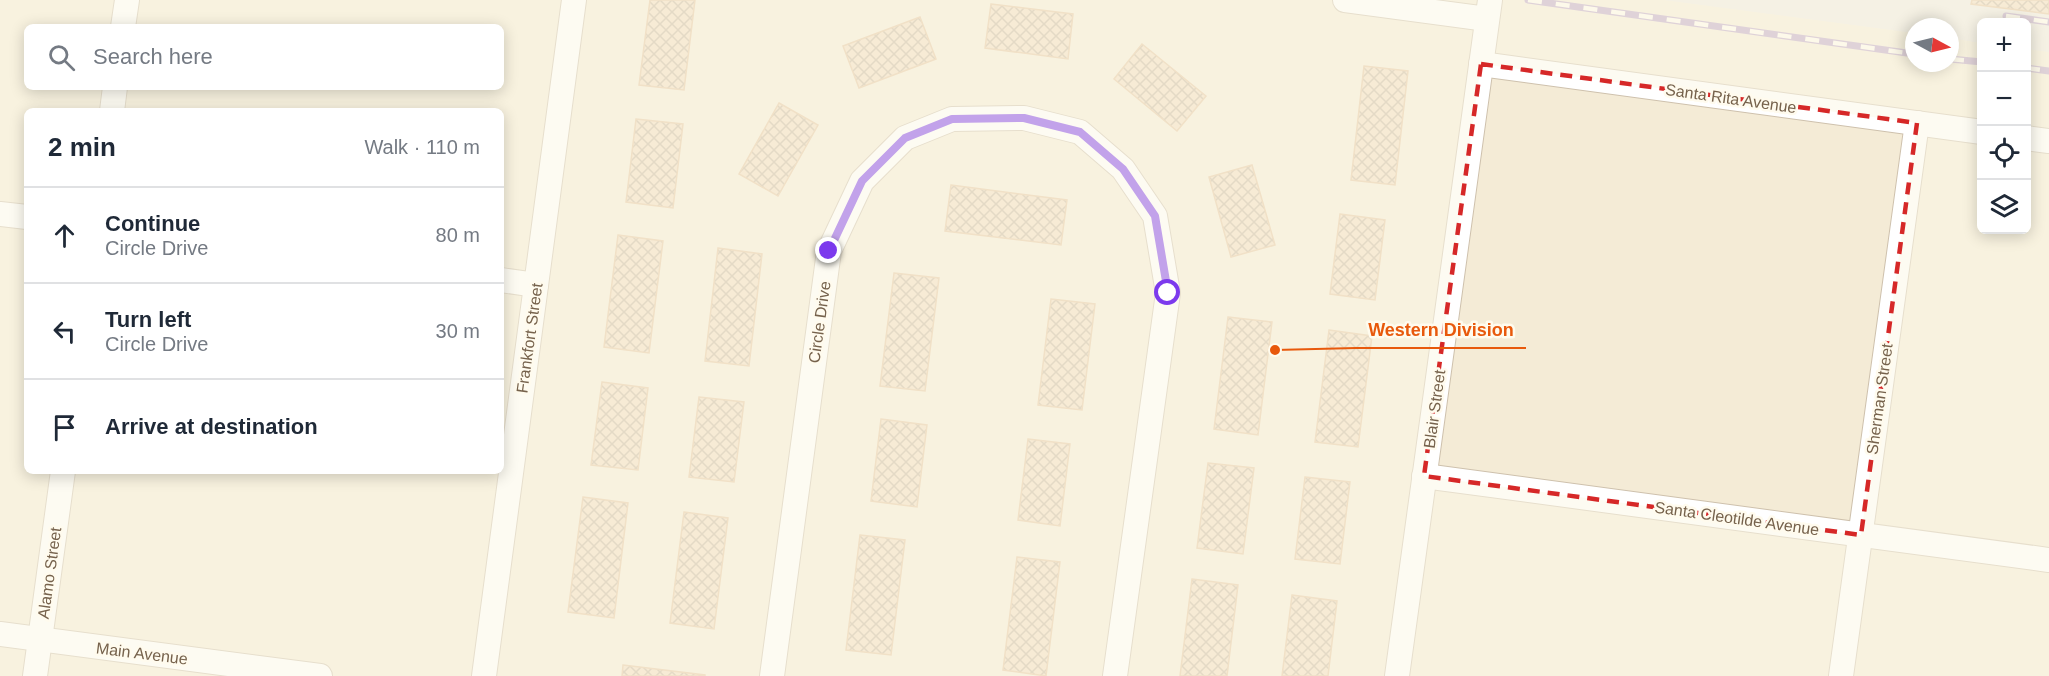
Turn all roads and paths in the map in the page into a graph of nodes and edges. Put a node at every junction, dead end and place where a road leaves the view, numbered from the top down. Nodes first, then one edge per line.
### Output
1 (127, 0) edge
2 (574, 0) edge
3 (1346, 0) edge
4 (1489, 10) edge
5 (123, 24) edge
6 (1481, 64) junction
7 (115, 90) edge
8 (112, 108) edge
9 (1917, 123) junction
10 (1977, 131) edge
11 (2031, 139) edge
12 (2049, 141) edge
13 (0, 214) edge
14 (24, 217) edge
15 (504, 280) edge
16 (536, 285) junction
17 (63, 474) edge
18 (1424, 476) junction
19 (1861, 535) junction
20 (2049, 560) edge
21 (0, 634) edge
22 (40, 640) junction
23 (35, 676) edge
24 (320, 676) edge
25 (484, 676) edge
26 (772, 676) edge
27 (1115, 676) edge
28 (1397, 676) edge
29 (1841, 676) edge

1 - 5 street
2 - 16 street, Frankfort Street
3 - 4 street
4 - 6 street, Blair Street
6 - 9 street, Santa Rita Avenue
6 - 18 street, Blair Street
7 - 8 street
9 - 10 street, Santa Rita Avenue
9 - 19 street, Sherman Street
11 - 12 street
13 - 14 street
15 - 16 street
16 - 25 street, Frankfort Street
17 - 22 street, Alamo Street
18 - 19 street, Santa Cleotilde Avenue
18 - 28 street, Blair Street
19 - 20 street, Santa Cleotilde Avenue
19 - 29 street, Sherman Street
21 - 22 street, Main Avenue
22 - 23 street, Alamo Street
22 - 24 street, Main Avenue
26 - 27 street, Circle Drive

